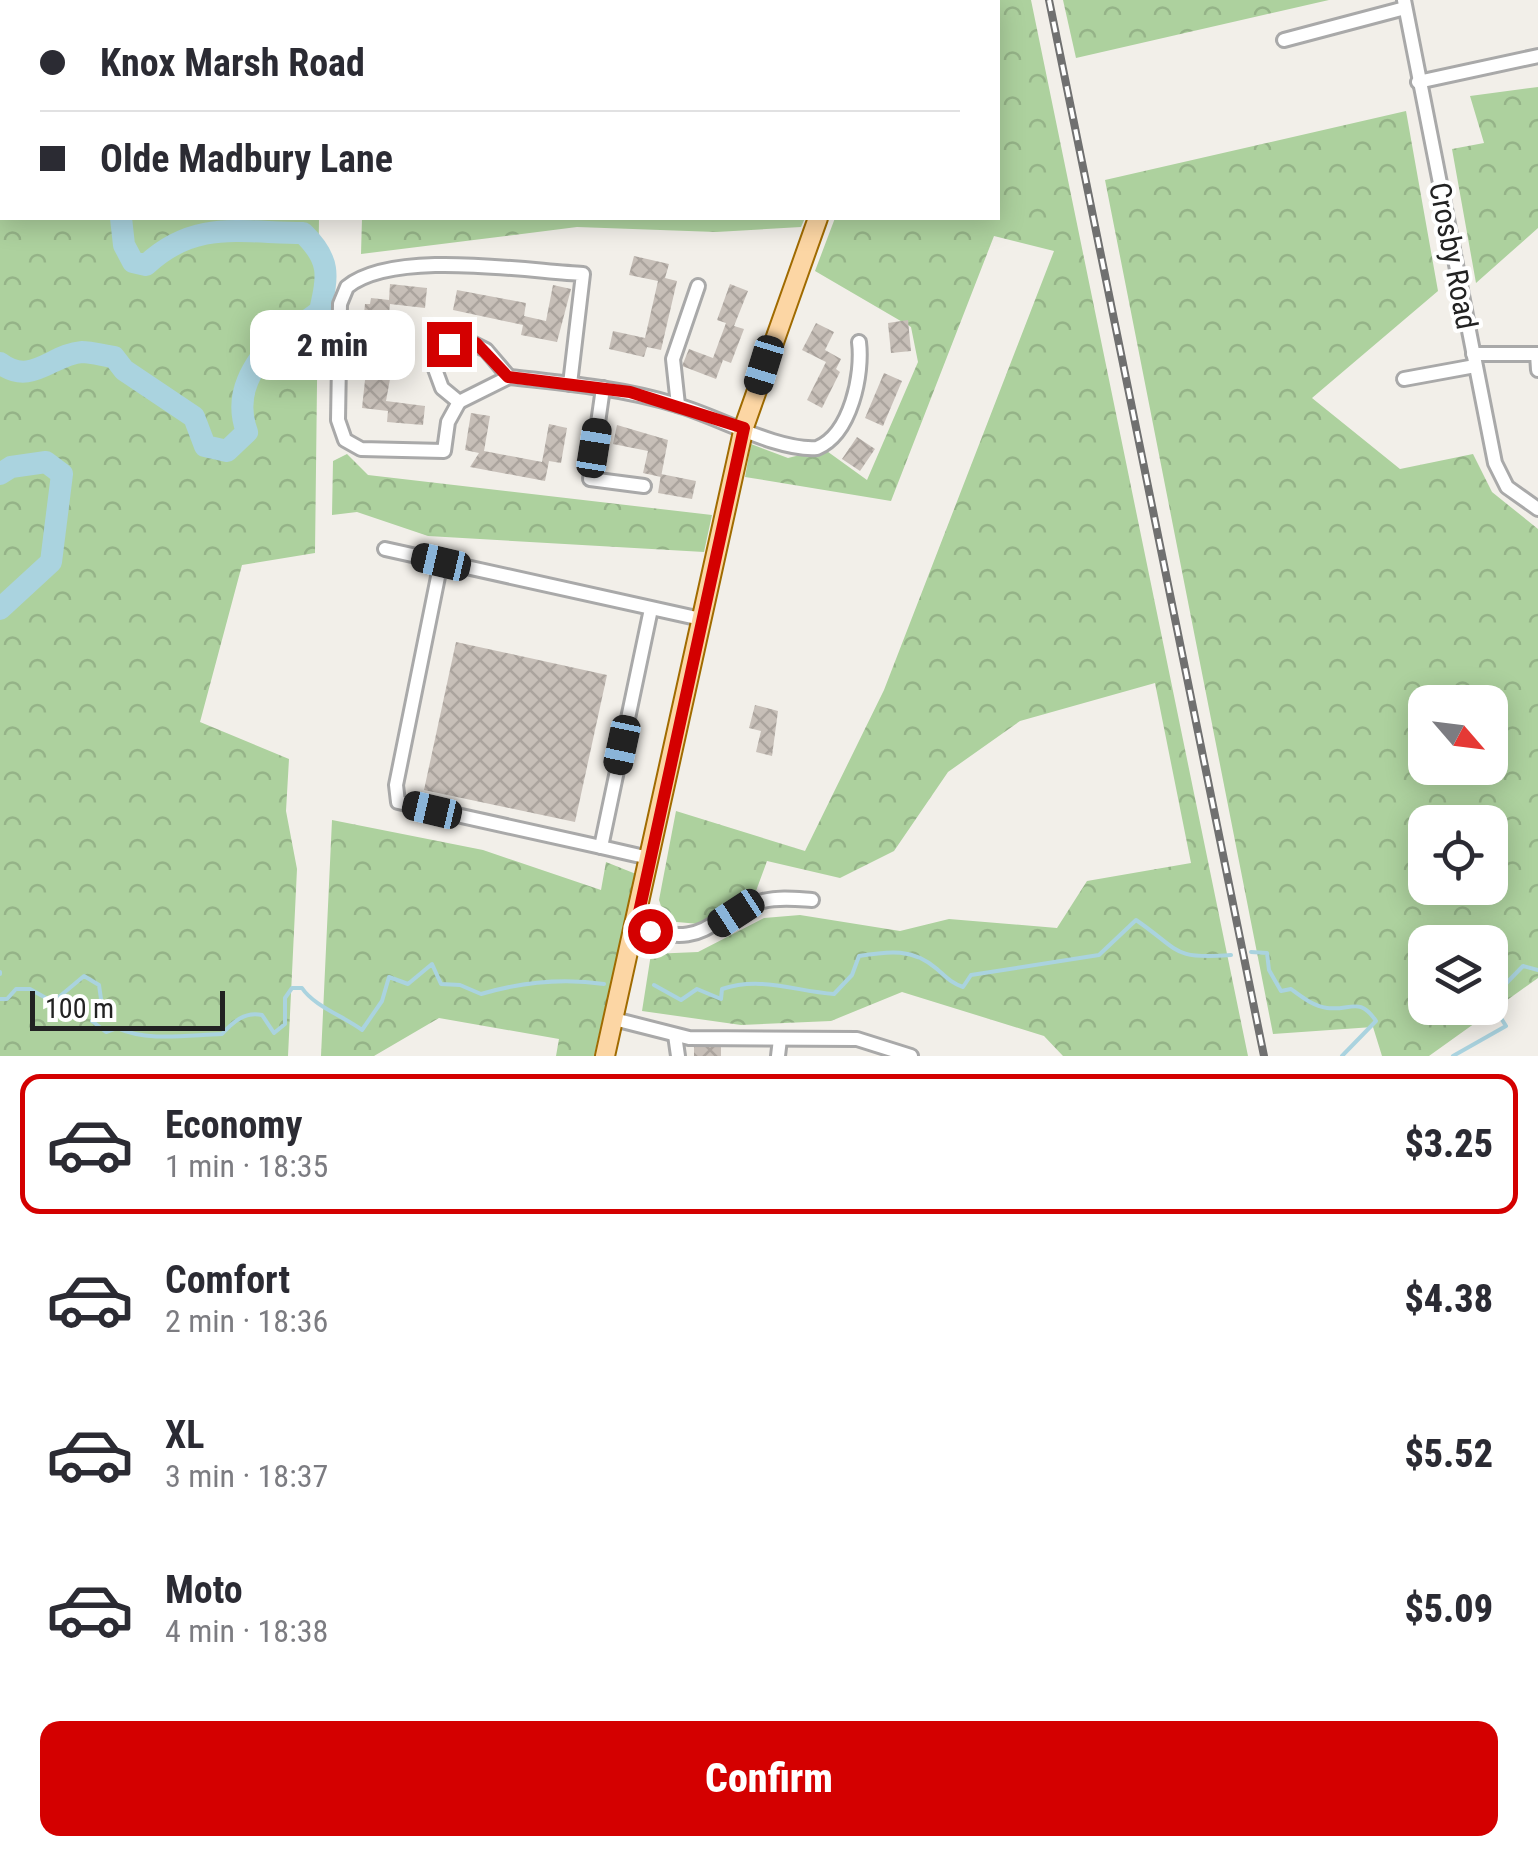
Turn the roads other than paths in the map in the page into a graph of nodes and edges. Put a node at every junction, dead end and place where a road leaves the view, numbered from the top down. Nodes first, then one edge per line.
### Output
1 (1405, 4) edge
2 (1284, 40) dead end
3 (1538, 56) edge
4 (1418, 82) junction
5 (817, 220) edge
6 (698, 286) dead end
7 (858, 342) dead end
8 (1537, 354) edge
9 (1474, 360) junction
10 (1538, 370) edge
11 (508, 377) junction
12 (1404, 378) dead end
13 (570, 384) junction
14 (603, 388) junction
15 (458, 402) junction
16 (678, 405) junction
17 (744, 428) junction
18 (644, 486) dead end
19 (1532, 505) edge
20 (385, 549) dead end
21 (441, 562) junction
22 (651, 609) junction
23 (701, 619) junction
24 (601, 847) junction
25 (650, 858) junction
26 (812, 900) dead end
27 (636, 926) junction
28 (614, 1019) junction
29 (675, 1035) junction
30 (780, 1039) junction
31 (605, 1056) edge
32 (678, 1056) edge
33 (778, 1056) edge
34 (911, 1056) edge

1 - 2 street
1 - 4 street, Crosby Road
3 - 4 street
4 - 9 street, Crosby Road
5 - 17 main road
6 - 16 street
7 - 17 street
8 - 9 street
8 - 10 street
9 - 12 street
9 - 19 street, Crosby Road
11 - 13 street
11 - 15 street
11 - 15 street
13 - 14 street
13 - 15 street
14 - 16 street
14 - 18 street
16 - 17 street
17 - 23 main road
20 - 21 street
21 - 22 street
21 - 24 street
22 - 23 street
22 - 24 street
23 - 25 main road
24 - 25 street
25 - 27 main road
26 - 27 street
27 - 28 main road
28 - 29 street
28 - 31 main road
29 - 30 street
29 - 32 street
30 - 33 street
30 - 34 street

